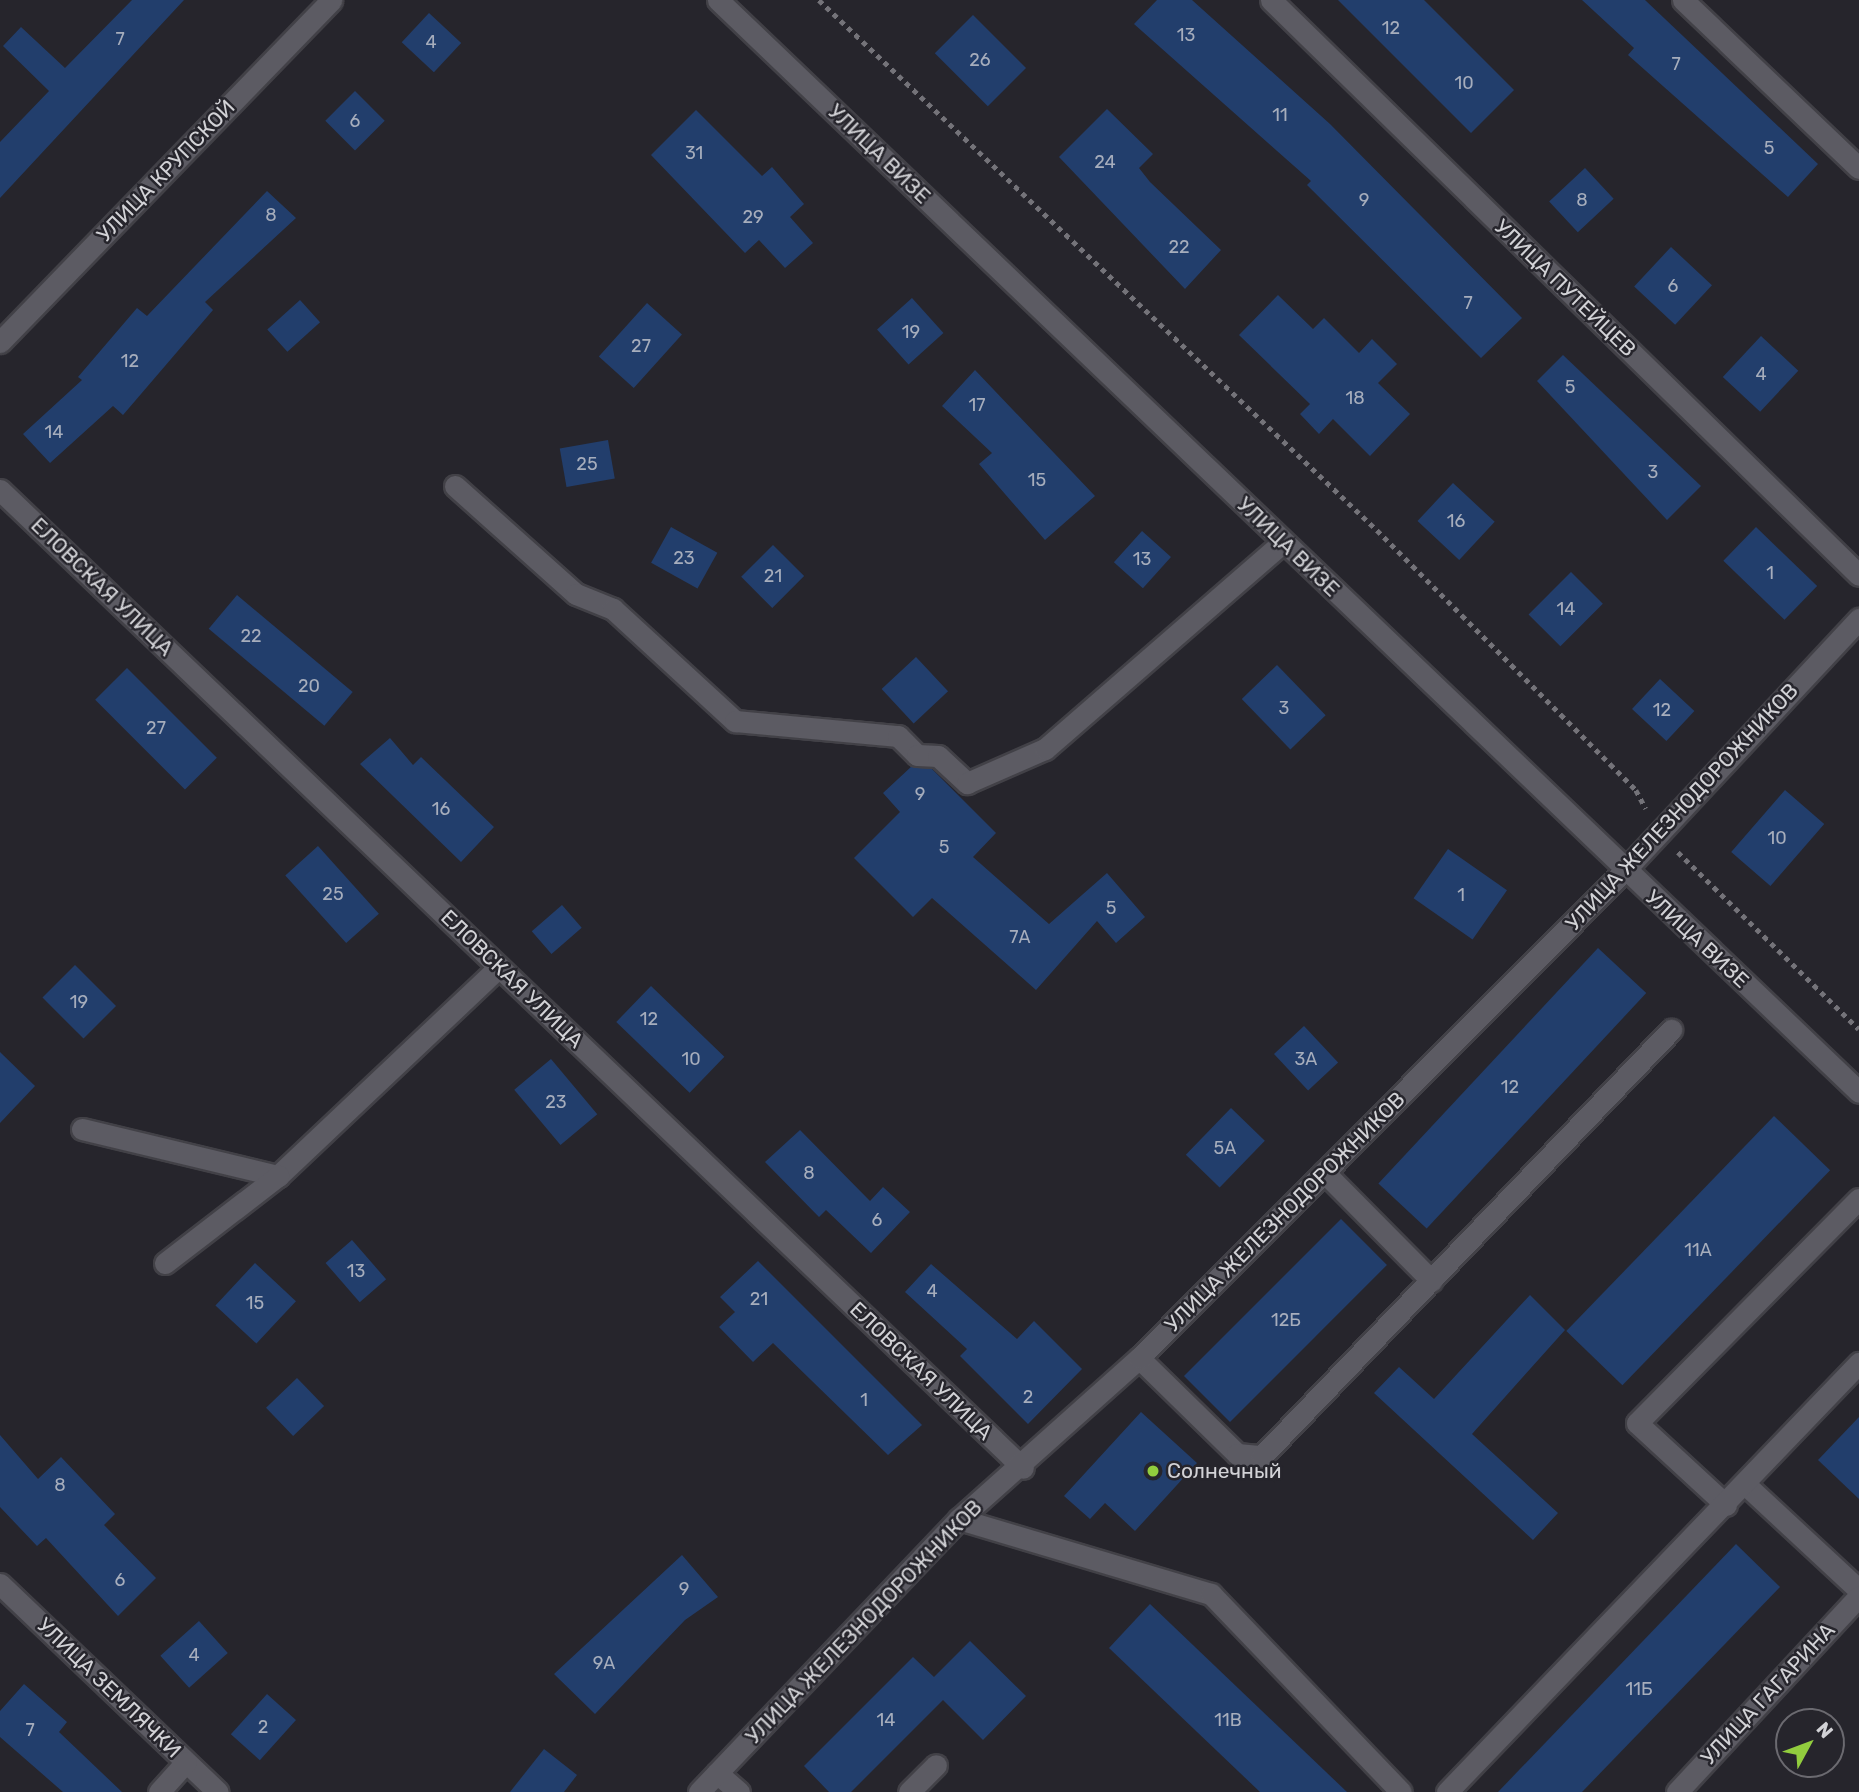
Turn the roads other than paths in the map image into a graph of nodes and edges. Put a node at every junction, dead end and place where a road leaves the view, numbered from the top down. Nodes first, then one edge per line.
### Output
1 (331, 0) edge
2 (718, 0) edge
3 (1271, 0) edge
4 (1683, 0) edge
5 (1859, 168) edge
6 (0, 342) edge
7 (455, 486) dead end
8 (0, 490) edge
9 (1283, 542) junction
10 (1859, 575) edge
11 (1859, 618) edge
12 (1624, 871) junction
13 (499, 967) junction
14 (1671, 1030) dead end
15 (1859, 1092) edge
16 (82, 1129) dead end
17 (1324, 1172) junction
18 (278, 1176) junction
19 (1859, 1199) edge
20 (164, 1263) dead end
21 (1432, 1281) junction
22 (1139, 1358) junction
23 (1859, 1363) edge
24 (1023, 1468) junction
25 (1746, 1485) junction
26 (1726, 1506) junction
27 (959, 1519) junction
28 (0, 1584) edge
29 (1859, 1590) edge
30 (1859, 1596) edge
31 (186, 1762) junction
32 (936, 1765) dead end
33 (717, 1773) junction
34 (159, 1792) edge
35 (218, 1792) edge
36 (699, 1792) edge
37 (739, 1792) edge
38 (909, 1792) edge
39 (1401, 1792) edge
40 (1447, 1792) edge
41 (1677, 1792) edge

1 - 6 street, УЛИЦА КРУПСКОЙ
2 - 9 street, УЛИЦА ВИЗЕ
3 - 10 street, УЛИЦА ПУТЕЙЦЕВ
4 - 5 street
7 - 9 street
8 - 13 street, ЕЛОВСКАЯ УЛИЦА
9 - 12 street, УЛИЦА ВИЗЕ
11 - 12 street, УЛИЦА ЖЕЛЕЗНОДОРОЖНИКОВ
12 - 15 street, УЛИЦА ВИЗЕ
12 - 17 street, УЛИЦА ЖЕЛЕЗНОДОРОЖНИКОВ
13 - 18 street
13 - 24 street, ЕЛОВСКАЯ УЛИЦА
14 - 21 street
16 - 18 street
17 - 21 street
17 - 22 street, УЛИЦА ЖЕЛЕЗНОДОРОЖНИКОВ
18 - 20 street
19 - 26 street
21 - 22 street
22 - 24 street, УЛИЦА ЖЕЛЕЗНОДОРОЖНИКОВ
23 - 25 street
24 - 27 street, УЛИЦА ЖЕЛЕЗНОДОРОЖНИКОВ
25 - 26 street
25 - 29 street
26 - 40 street
27 - 33 street, УЛИЦА ЖЕЛЕЗНОДОРОЖНИКОВ
27 - 39 street
28 - 31 street, УЛИЦА ЗЕМЛЯЧКИ
30 - 41 street, УЛИЦА ГАГАРИНА
31 - 34 street
31 - 35 street, УЛИЦА ЗЕМЛЯЧКИ
32 - 38 street
33 - 36 street, УЛИЦА ЖЕЛЕЗНОДОРОЖНИКОВ
33 - 37 street

